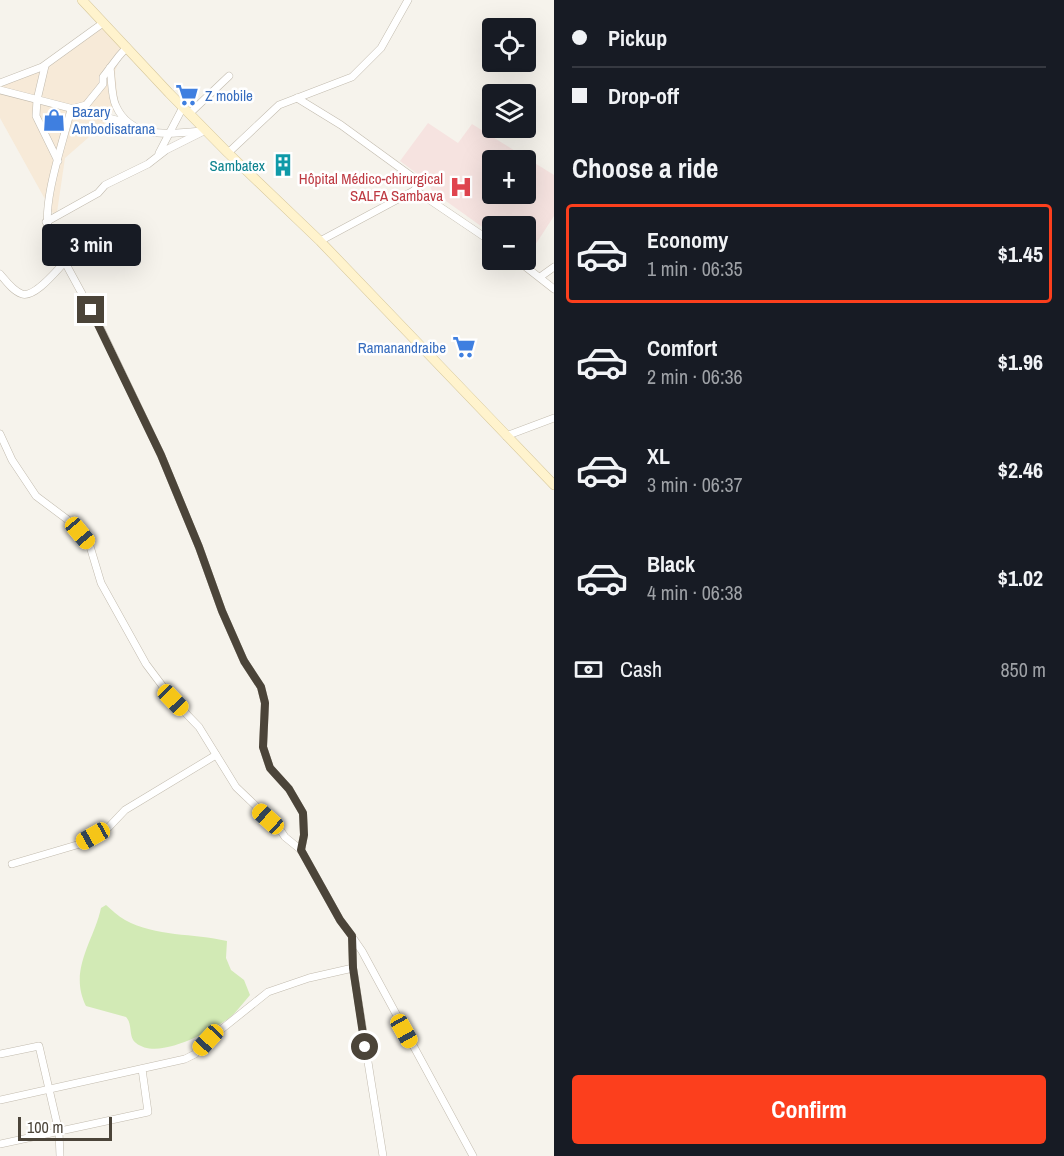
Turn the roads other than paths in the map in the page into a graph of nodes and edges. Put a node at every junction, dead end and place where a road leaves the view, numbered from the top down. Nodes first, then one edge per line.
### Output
1 (82, 0) edge
2 (408, 0) edge
3 (103, 23) junction
4 (127, 47) junction
5 (45, 66) junction
6 (110, 68) junction
7 (229, 76) dead end
8 (0, 83) edge
9 (0, 90) edge
10 (297, 98) junction
11 (37, 100) junction
12 (71, 109) junction
13 (186, 111) junction
14 (130, 123) junction
15 (206, 130) junction
16 (168, 133) junction
17 (228, 153) junction
18 (158, 155) junction
19 (58, 161) junction
20 (415, 190) junction
21 (46, 222) junction
22 (482, 235) edge
23 (320, 241) junction
24 (64, 263) junction
25 (554, 267) edge
26 (531, 270) edge
27 (0, 274) edge
28 (540, 277) junction
29 (554, 289) edge
30 (554, 418) edge
31 (0, 434) edge
32 (506, 436) junction
33 (554, 485) edge
34 (216, 755) junction
35 (301, 850) junction
36 (12, 864) dead end
37 (352, 936) junction
38 (353, 968) junction
39 (0, 1054) edge
40 (142, 1069) junction
41 (50, 1090) junction
42 (0, 1100) edge
43 (59, 1132) junction
44 (0, 1144) edge
45 (60, 1156) edge
46 (383, 1156) edge
47 (473, 1156) edge

1 - 3 main road
2 - 10 street
3 - 4 main road
3 - 5 street
4 - 6 street
4 - 13 main road
5 - 8 street
5 - 11 street
6 - 12 street
6 - 14 street
7 - 13 street
9 - 11 street
10 - 17 street
10 - 20 street
11 - 12 street
11 - 19 street
12 - 14 street
12 - 19 street
13 - 15 main road
13 - 16 street
14 - 16 street
15 - 16 street
15 - 17 main road
15 - 18 street
16 - 18 street
17 - 23 main road
18 - 21 street
19 - 21 street
20 - 22 street
20 - 23 street
21 - 24 street
23 - 32 main road
24 - 27 street
24 - 35 street
25 - 28 street
26 - 28 street
28 - 29 street
30 - 32 street
31 - 34 street
32 - 33 main road
34 - 35 street
34 - 36 street
35 - 37 street
37 - 38 street
37 - 47 street
38 - 40 street
38 - 46 street
39 - 41 street
40 - 41 street
40 - 43 street
41 - 42 street
41 - 43 street
43 - 44 street
43 - 45 street

